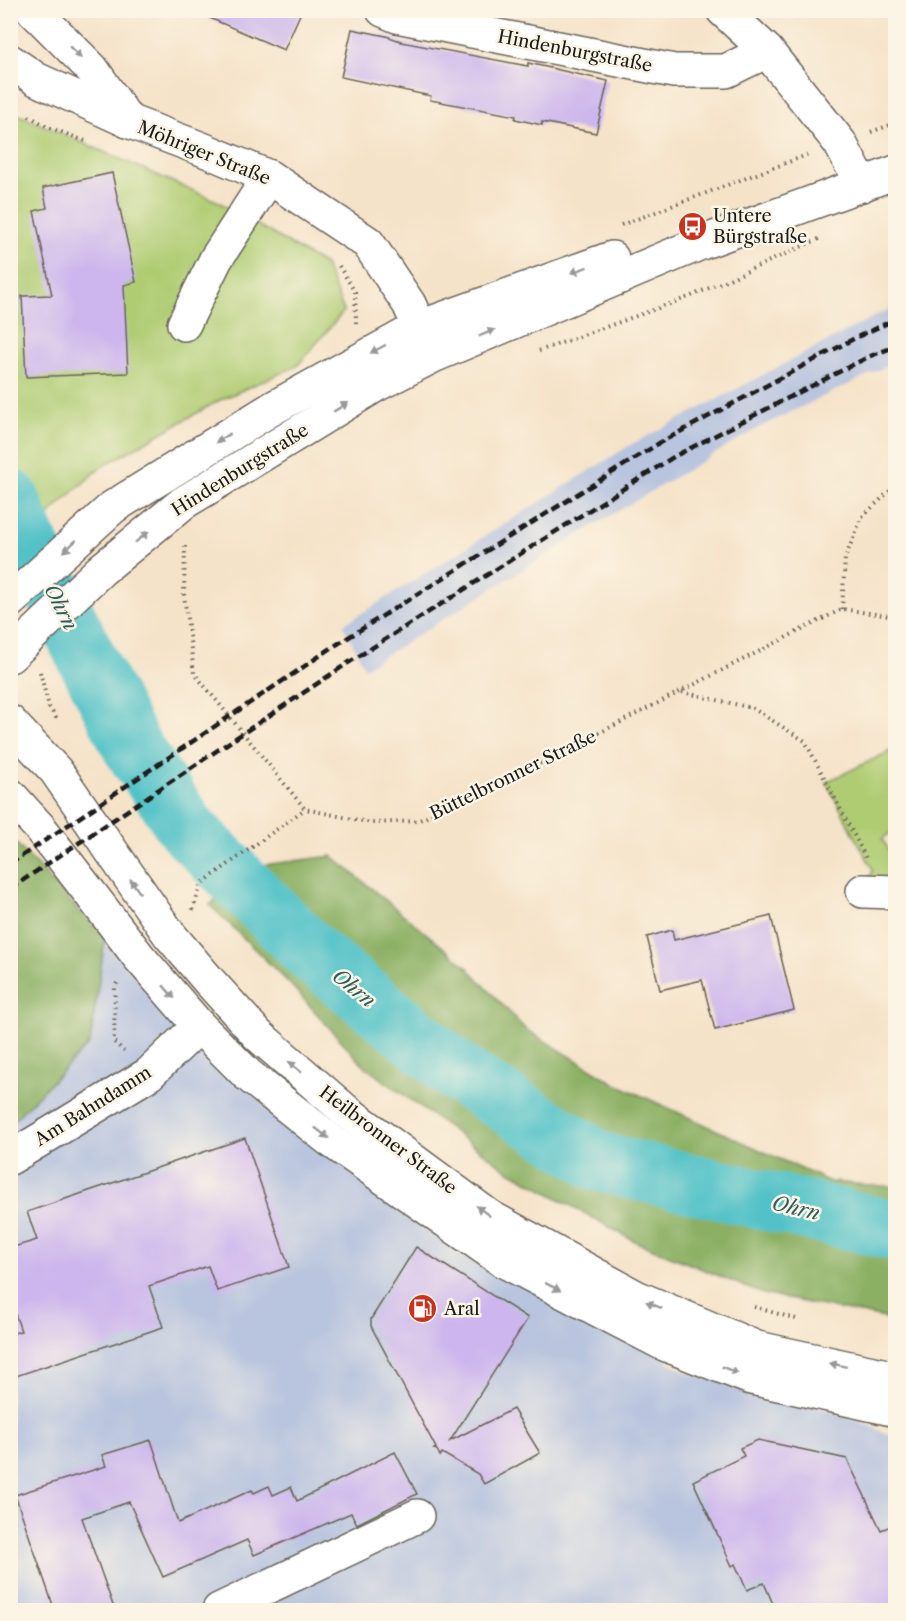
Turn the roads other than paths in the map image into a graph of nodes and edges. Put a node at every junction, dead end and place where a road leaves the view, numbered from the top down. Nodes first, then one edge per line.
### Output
1 (33, 10) edge
2 (383, 10) edge
3 (723, 10) edge
4 (766, 51) junction
5 (19, 75) edge
6 (128, 121) junction
7 (896, 172) edge
8 (269, 177) junction
9 (849, 190) junction
10 (184, 324) dead end
11 (426, 341) junction
12 (10, 601) edge
13 (24, 655) edge
14 (10, 722) edge
15 (10, 795) edge
16 (863, 891) road end
17 (896, 892) edge
18 (199, 1026) junction
19 (10, 1158) edge
20 (896, 1378) edge
21 (896, 1410) edge
22 (417, 1516) dead end
23 (219, 1611) edge

1 -> 6 street
2 - 4 street, Hindenburgstraße
3 - 4 street
4 - 9 street
5 - 6 street, Möhriger Straße
6 - 8 street, Möhriger Straße
7 - 9 street, Hindenburgstraße
8 - 10 street
8 - 11 street, Möhriger Straße
9 - 11 street, Hindenburgstraße
11 -> 12 street, Hindenburgstraße
13 -> 11 street, Hindenburgstraße
20 -> 14 street, Heilbronner Straße
15 -> 18 street, Heilbronner Straße
16 - 17 street
18 - 19 street, Am Bahndamm
18 -> 21 street, Heilbronner Straße
22 - 23 street

